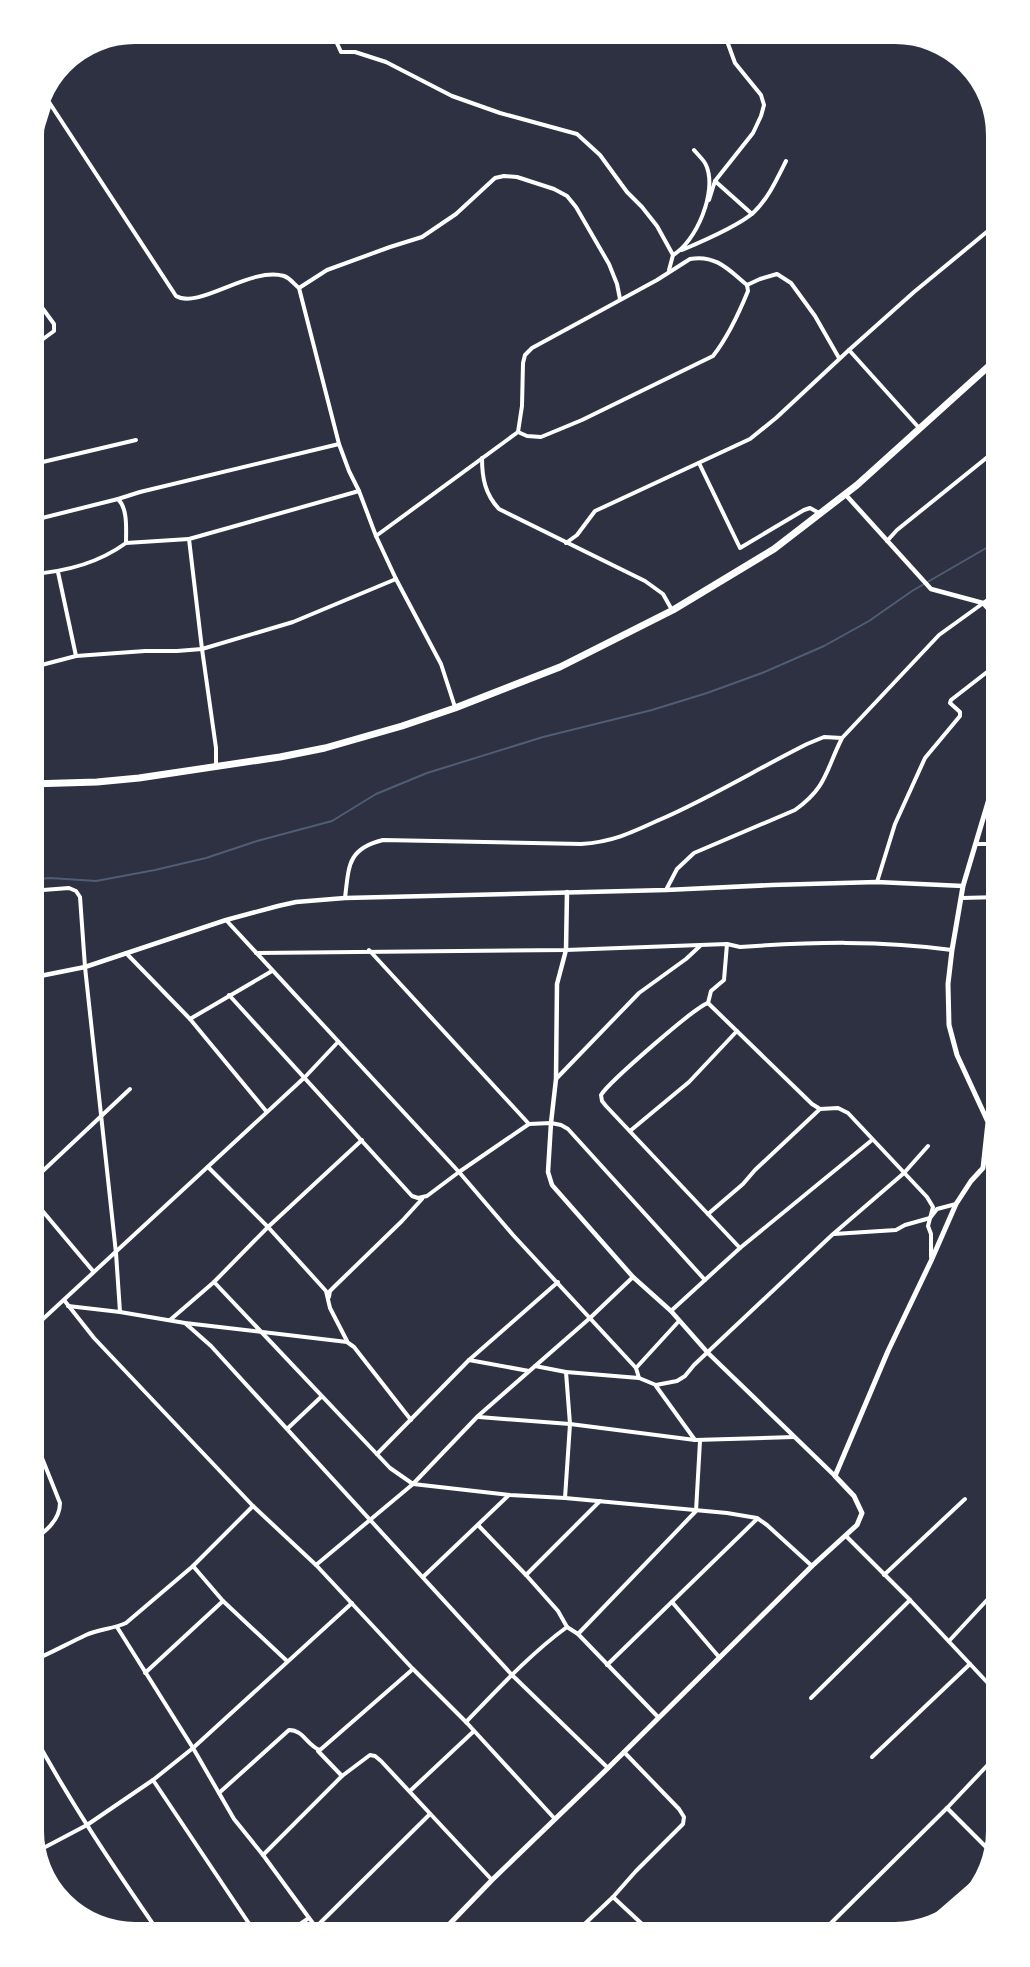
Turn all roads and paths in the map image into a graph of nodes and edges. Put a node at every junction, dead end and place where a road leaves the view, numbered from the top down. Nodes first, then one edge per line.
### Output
1 (336, 40) edge
2 (727, 41) edge
3 (48, 100) edge
4 (50, 104) junction
5 (41, 133) edge
6 (694, 150) dead end
7 (786, 161) dead end
8 (715, 181) junction
9 (709, 200) junction
10 (753, 213) junction
11 (990, 229) edge
12 (682, 250) junction
13 (673, 255) junction
14 (669, 270) junction
15 (747, 285) junction
16 (299, 288) junction
17 (620, 299) junction
18 (41, 306) edge
19 (41, 341) edge
20 (849, 350) junction
21 (839, 358) junction
22 (990, 366) edge
23 (920, 429) junction
24 (518, 432) junction
25 (136, 440) dead end
26 (339, 444) junction
27 (990, 455) edge
28 (482, 458) junction
29 (41, 462) edge
30 (699, 463) junction
31 (359, 491) junction
32 (845, 494) junction
33 (118, 499) junction
34 (821, 514) junction
35 (41, 518) edge
36 (376, 536) junction
37 (189, 539) junction
38 (887, 541) junction
39 (126, 543) junction
40 (566, 543) junction
41 (58, 572) junction
42 (41, 573) edge
43 (396, 579) junction
44 (990, 598) edge
45 (983, 603) junction
46 (673, 610) junction
47 (990, 611) edge
48 (202, 649) junction
49 (76, 656) junction
50 (41, 665) edge
51 (990, 670) edge
52 (455, 708) junction
53 (842, 738) junction
54 (216, 766) junction
55 (41, 784) edge
56 (990, 796) edge
57 (976, 844) junction
58 (990, 844) edge
59 (878, 882) junction
60 (963, 886) junction
61 (41, 890) edge
62 (666, 890) junction
63 (567, 892) junction
64 (990, 897) edge
65 (345, 898) junction
66 (962, 898) junction
67 (226, 920) junction
68 (727, 944) junction
69 (700, 945) junction
70 (369, 950) junction
71 (566, 950) junction
72 (952, 950) junction
73 (125, 952) junction
74 (256, 953) junction
75 (85, 967) junction
76 (273, 971) junction
77 (41, 976) edge
78 (229, 995) junction
79 (708, 1003) junction
80 (190, 1019) junction
81 (737, 1031) junction
82 (338, 1042) junction
83 (304, 1077) junction
84 (556, 1079) junction
85 (130, 1089) dead end
86 (820, 1109) junction
87 (266, 1111) junction
88 (101, 1115) junction
89 (988, 1122) joint
90 (550, 1123) junction
91 (529, 1124) junction
92 (630, 1131) junction
93 (362, 1140) junction
94 (872, 1140) junction
95 (928, 1146) dead end
96 (208, 1167) junction
97 (41, 1172) edge
98 (459, 1172) junction
99 (904, 1173) junction
100 (423, 1198) junction
101 (956, 1204) junction
102 (41, 1209) edge
103 (708, 1214) junction
104 (930, 1218) junction
105 (268, 1227) junction
106 (832, 1235) junction
107 (740, 1248) junction
108 (116, 1253) junction
109 (931, 1261) junction
110 (93, 1271) junction
111 (633, 1277) junction
112 (705, 1280) junction
113 (214, 1282) junction
114 (558, 1282) junction
115 (63, 1300) junction
116 (328, 1300) junction
117 (67, 1305) junction
118 (671, 1311) junction
119 (120, 1312) junction
120 (590, 1318) junction
121 (170, 1320) junction
122 (41, 1321) edge
123 (679, 1321) junction
124 (185, 1323) junction
125 (261, 1331) junction
126 (347, 1342) junction
127 (708, 1353) junction
128 (469, 1360) junction
129 (536, 1366) junction
130 (636, 1368) junction
131 (530, 1371) junction
132 (566, 1372) junction
133 (639, 1378) junction
134 (656, 1385) junction
135 (321, 1397) junction
136 (478, 1416) junction
137 (411, 1420) junction
138 (570, 1424) junction
139 (287, 1429) junction
140 (794, 1437) junction
141 (698, 1440) junction
142 (377, 1454) junction
143 (41, 1456) edge
144 (835, 1476) junction
145 (413, 1484) junction
146 (510, 1495) junction
147 (565, 1498) junction
148 (965, 1499) dead end
149 (600, 1501) junction
150 (254, 1506) junction
151 (696, 1511) junction
152 (757, 1518) junction
153 (372, 1520) junction
154 (478, 1525) junction
155 (41, 1534) edge
156 (846, 1536) junction
157 (316, 1565) junction
158 (193, 1566) junction
159 (812, 1566) junction
160 (526, 1575) junction
161 (884, 1575) junction
162 (423, 1577) junction
163 (990, 1597) edge
164 (910, 1600) junction
165 (224, 1601) junction
166 (672, 1602) junction
167 (352, 1603) junction
168 (567, 1626) junction
169 (117, 1627) junction
170 (578, 1634) junction
171 (949, 1641) junction
172 (719, 1657) junction
173 (41, 1658) edge
174 (287, 1662) junction
175 (970, 1664) junction
176 (607, 1665) junction
177 (413, 1669) junction
178 (145, 1673) junction
179 (513, 1675) junction
180 (990, 1685) edge
181 (811, 1698) dead end
182 (658, 1717) junction
183 (466, 1722) junction
184 (41, 1747) edge
185 (193, 1748) junction
186 (317, 1750) junction
187 (624, 1752) junction
188 (872, 1757) dead end
189 (990, 1762) edge
190 (608, 1768) junction
191 (342, 1776) junction
192 (153, 1780) junction
193 (410, 1791) junction
194 (219, 1793) junction
195 (946, 1808) junction
196 (430, 1814) junction
197 (555, 1819) junction
198 (87, 1825) junction
199 (42, 1849) edge
200 (988, 1849) edge
201 (263, 1855) junction
202 (492, 1880) junction
203 (975, 1882) edge
204 (614, 1897) junction
205 (309, 1918) junction
206 (932, 1918) edge
207 (155, 1926) edge
208 (251, 1926) edge
209 (297, 1926) edge
210 (315, 1926) edge
211 (317, 1926) edge
212 (448, 1926) edge
213 (582, 1926) edge
214 (644, 1926) edge
215 (828, 1926) edge

1 - 13 street
2 - 8 street
3 - 4 street
4 - 5 street
4 - 16 street
6 - 9 street
7 - 10 street
8 - 9 street
8 - 10 street
9 - 12 street
10 - 12 street
11 - 20 street
12 - 13 street
13 - 14 street
14 - 15 street
14 - 17 street
15 - 21 street
15 - 24 street
16 - 17 street
16 - 26 street
17 - 24 street
18 - 19 street
20 - 21 street
20 - 23 street
21 - 30 street
22 - 23 highway
23 - 32 highway
24 - 28 street
25 - 29 street
26 - 31 street
26 - 33 street
27 - 38 street
28 - 36 street
28 - 40 street
30 - 34 street
30 - 40 street
31 - 36 street
31 - 37 street
32 - 34 highway
32 - 38 street
33 - 35 street
33 - 39 street
34 - 46 highway
36 - 43 street
37 - 39 street
37 - 48 street
38 - 45 street
39 - 41 street
40 - 46 street
41 - 42 street
41 - 49 street
43 - 48 street
43 - 52 street
44 - 45 street
45 - 47 street
45 - 53 street
46 - 52 highway
48 - 49 street
48 - 54 street
49 - 50 street
51 - 59 street
52 - 54 highway
53 - 62 street
53 - 65 street
54 - 55 highway
56 - 57 main road
57 - 58 street
57 - 60 main road
59 - 60 street
59 - 62 street
60 - 66 main road
61 - 75 street
62 - 63 street
63 - 65 street
63 - 71 street
64 - 66 street
65 - 67 street
66 - 72 main road
67 - 73 street
67 - 74 street
68 - 69 street
68 - 72 street
68 - 79 street
69 - 71 street
69 - 84 street
70 - 71 street
70 - 74 street
70 - 91 street
71 - 84 street
72 - 89 main road
73 - 75 street
73 - 80 street
74 - 76 street
75 - 77 street
75 - 88 street
76 - 78 street
76 - 82 street
78 - 80 street
78 - 83 street
79 - 81 street
79 - 92 street
80 - 87 street
81 - 86 street
81 - 92 street
82 - 83 street
82 - 98 street
83 - 87 street
83 - 93 street
84 - 90 street
85 - 88 street
86 - 94 street
86 - 103 street
87 - 96 street
88 - 97 street
88 - 108 street
89 - 101 main road
90 - 91 street
90 - 111 street
90 - 112 street
91 - 98 street
92 - 103 street
93 - 100 street
93 - 105 street
94 - 99 street
94 - 107 street
95 - 99 street
96 - 105 street
96 - 108 street
98 - 100 street
98 - 114 street
99 - 104 street
99 - 106 street
100 - 116 street
101 - 104 street
101 - 109 main road
102 - 110 street
103 - 107 street
104 - 106 street
104 - 109 street
105 - 113 street
105 - 116 street
106 - 127 street
107 - 112 street
108 - 110 street
108 - 119 street
109 - 144 main road
110 - 115 street
111 - 118 street
111 - 120 street
112 - 118 street
113 - 121 street
113 - 125 street
114 - 120 street
114 - 128 street
115 - 117 street
115 - 122 street
116 - 126 street
117 - 119 street
117 - 150 street
118 - 123 street
119 - 121 street
120 - 129 street
120 - 130 street
121 - 124 street
123 - 127 street
123 - 130 street
124 - 125 street
124 - 139 street
125 - 126 street
125 - 135 street
126 - 137 street
127 - 134 street
127 - 140 street
128 - 131 street
128 - 137 street
129 - 131 street
129 - 132 street
130 - 133 street
131 - 136 street
132 - 133 street
132 - 138 street
133 - 134 street
134 - 141 street
135 - 139 street
135 - 142 street
136 - 138 street
136 - 145 street
137 - 142 street
138 - 141 street
138 - 147 street
139 - 153 street
140 - 141 street
140 - 144 street
141 - 151 street
142 - 145 street
143 - 155 street
144 - 156 main road
145 - 146 street
145 - 153 street
146 - 147 street
146 - 154 street
147 - 149 street
148 - 161 street
149 - 151 street
149 - 160 street
150 - 157 street
150 - 158 street
151 - 152 street
151 - 170 street
152 - 159 street
152 - 166 street
153 - 157 street
153 - 162 street
154 - 160 street
154 - 162 street
156 - 159 main road
156 - 161 street
157 - 167 street
158 - 165 street
158 - 169 street
159 - 172 main road
160 - 168 street
161 - 164 street
162 - 179 street
163 - 171 street
164 - 171 street
164 - 181 street
165 - 174 street
165 - 178 street
166 - 172 street
166 - 176 street
167 - 174 street
167 - 177 street
168 - 170 street
168 - 179 street
169 - 173 street
169 - 178 street
170 - 176 street
171 - 175 street
172 - 182 main road
174 - 185 street
175 - 180 street
175 - 188 street
176 - 182 street
177 - 183 street
177 - 186 street
178 - 185 street
179 - 183 street
179 - 190 street
182 - 187 main road
183 - 193 street
183 - 197 street
184 - 198 street
185 - 192 street
185 - 194 street
186 - 191 street
186 - 194 street
187 - 190 main road
187 - 204 street
189 - 195 street
190 - 197 main road
191 - 193 street
191 - 201 street
192 - 198 street
192 - 208 street
193 - 196 street
194 - 201 street
195 - 200 street
195 - 215 street
196 - 202 street
196 - 211 street
197 - 202 main road
198 - 199 street
198 - 207 street
201 - 205 street
202 - 212 main road
203 - 206 street
204 - 213 street
204 - 214 street
205 - 209 street
205 - 210 street

